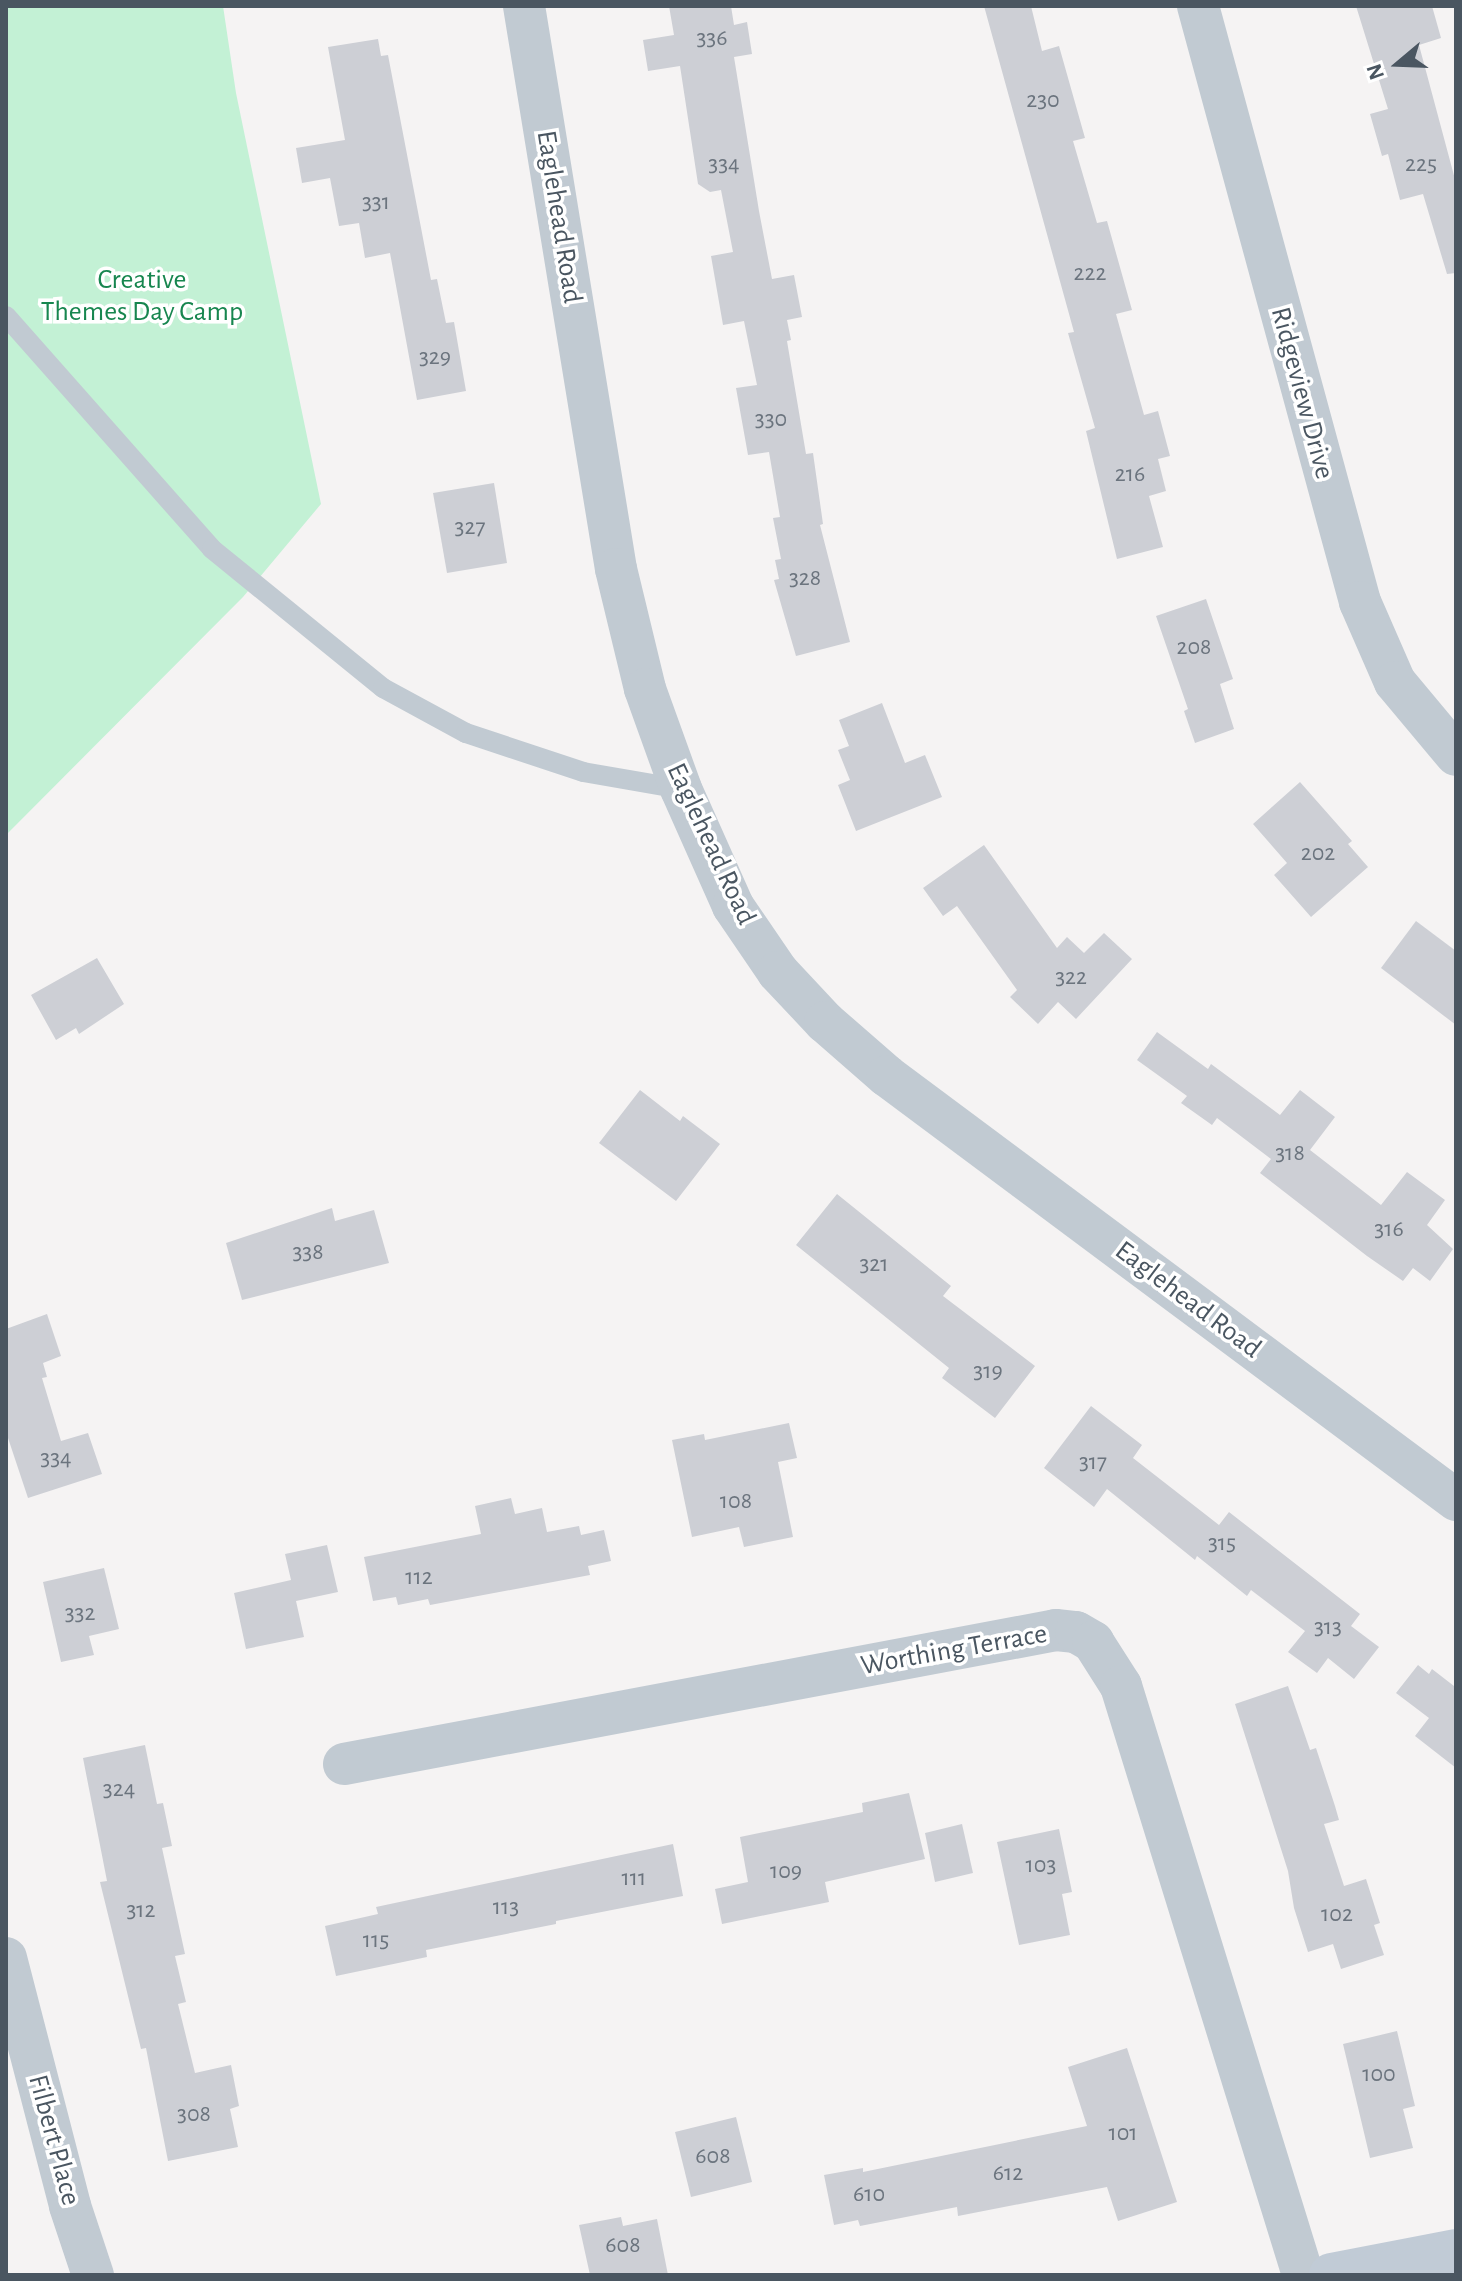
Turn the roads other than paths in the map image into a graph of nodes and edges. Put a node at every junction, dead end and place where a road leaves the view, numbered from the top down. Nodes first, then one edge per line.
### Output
1 (524, 6) edge
2 (1198, 6) edge
3 (6, 316) edge
4 (1456, 755) edge
5 (681, 789) junction
6 (1456, 1500) edge
7 (344, 1764) dead end
8 (6, 1958) edge
9 (1456, 2251) edge
10 (93, 2275) edge
11 (1303, 2275) edge
12 (1331, 2275) edge

1 - 5 street, Eaglehead Road
2 - 4 street, Ridgeview Drive
3 - 5 lane
5 - 6 street, Eaglehead Road
7 - 11 street, Worthing Terrace
8 - 10 street, Filbert Place
9 - 12 street

